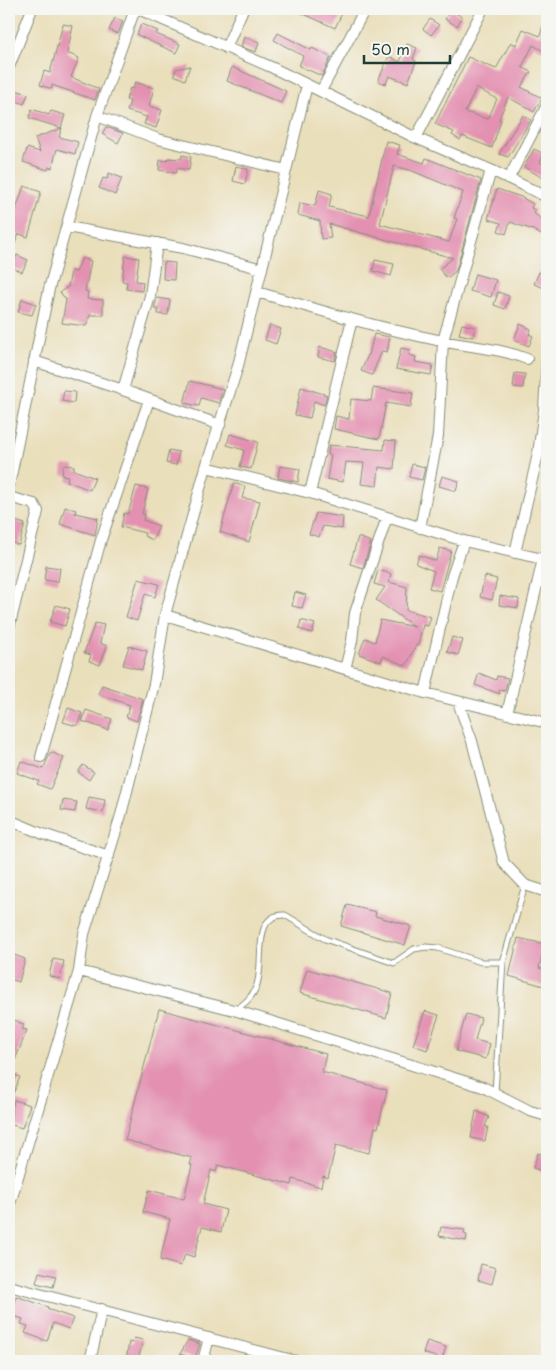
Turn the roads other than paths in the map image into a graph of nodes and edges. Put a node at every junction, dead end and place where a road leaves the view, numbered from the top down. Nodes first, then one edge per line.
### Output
1 (32, 9) edge
2 (136, 9) edge
3 (243, 9) edge
4 (365, 9) edge
5 (483, 9) edge
6 (226, 48) junction
7 (9, 67) edge
8 (307, 85) junction
9 (321, 91) junction
10 (547, 105) edge
11 (97, 116) junction
12 (416, 138) junction
13 (286, 170) junction
14 (491, 170) junction
15 (508, 178) junction
16 (547, 197) edge
17 (67, 227) junction
18 (157, 243) junction
19 (262, 270) junction
20 (257, 292) junction
21 (352, 319) junction
22 (443, 341) junction
23 (547, 356) edge
24 (527, 359) dead end
25 (34, 361) junction
26 (124, 390) junction
27 (149, 400) junction
28 (220, 425) junction
29 (206, 467) junction
30 (9, 486) edge
31 (310, 493) junction
32 (9, 497) edge
33 (387, 517) junction
34 (420, 528) junction
35 (464, 541) junction
36 (515, 553) junction
37 (545, 559) edge
38 (165, 615) junction
39 (9, 628) edge
40 (346, 669) junction
41 (426, 693) junction
42 (458, 702) junction
43 (507, 714) junction
44 (547, 724) edge
45 (41, 757) dead end
46 (9, 820) edge
47 (109, 856) junction
48 (525, 885) junction
49 (547, 892) edge
50 (503, 962) junction
51 (79, 971) junction
52 (234, 1010) junction
53 (495, 1093) junction
54 (547, 1116) edge
55 (9, 1208) edge
56 (9, 1286) edge
57 (102, 1309) junction
58 (209, 1338) junction
59 (90, 1361) edge
60 (203, 1361) edge
61 (296, 1361) edge

1 - 7 street
2 - 6 street
2 - 11 street
3 - 6 street
4 - 9 street
5 - 12 street
6 - 8 street
8 - 9 street
8 - 13 street
9 - 12 street
10 - 15 street
11 - 13 street
11 - 17 street
12 - 14 street
13 - 19 street
14 - 15 street
14 - 22 street
15 - 16 street
17 - 18 street
17 - 25 street
18 - 19 street
18 - 26 street
19 - 20 street
20 - 21 street
20 - 28 street
21 - 22 street
21 - 31 street
22 - 24 street
22 - 34 street
23 - 36 street
25 - 26 street
25 - 30 street
26 - 27 street
27 - 28 street
27 - 45 street
28 - 29 street
29 - 31 street
29 - 38 street
31 - 33 street
32 - 39 street
33 - 34 street
33 - 40 street
34 - 35 street
35 - 36 street
35 - 41 street
36 - 37 street
37 - 43 street
38 - 40 street
38 - 47 street
40 - 41 street
41 - 42 street
42 - 43 street
42 - 48 street
43 - 44 street
46 - 47 street
47 - 51 street
48 - 49 street
48 - 50 lane
50 - 52 lane
50 - 53 lane
51 - 52 street
51 - 55 street
52 - 53 street
53 - 54 street
56 - 57 street
57 - 58 street
57 - 59 street
58 - 60 street
58 - 61 street

